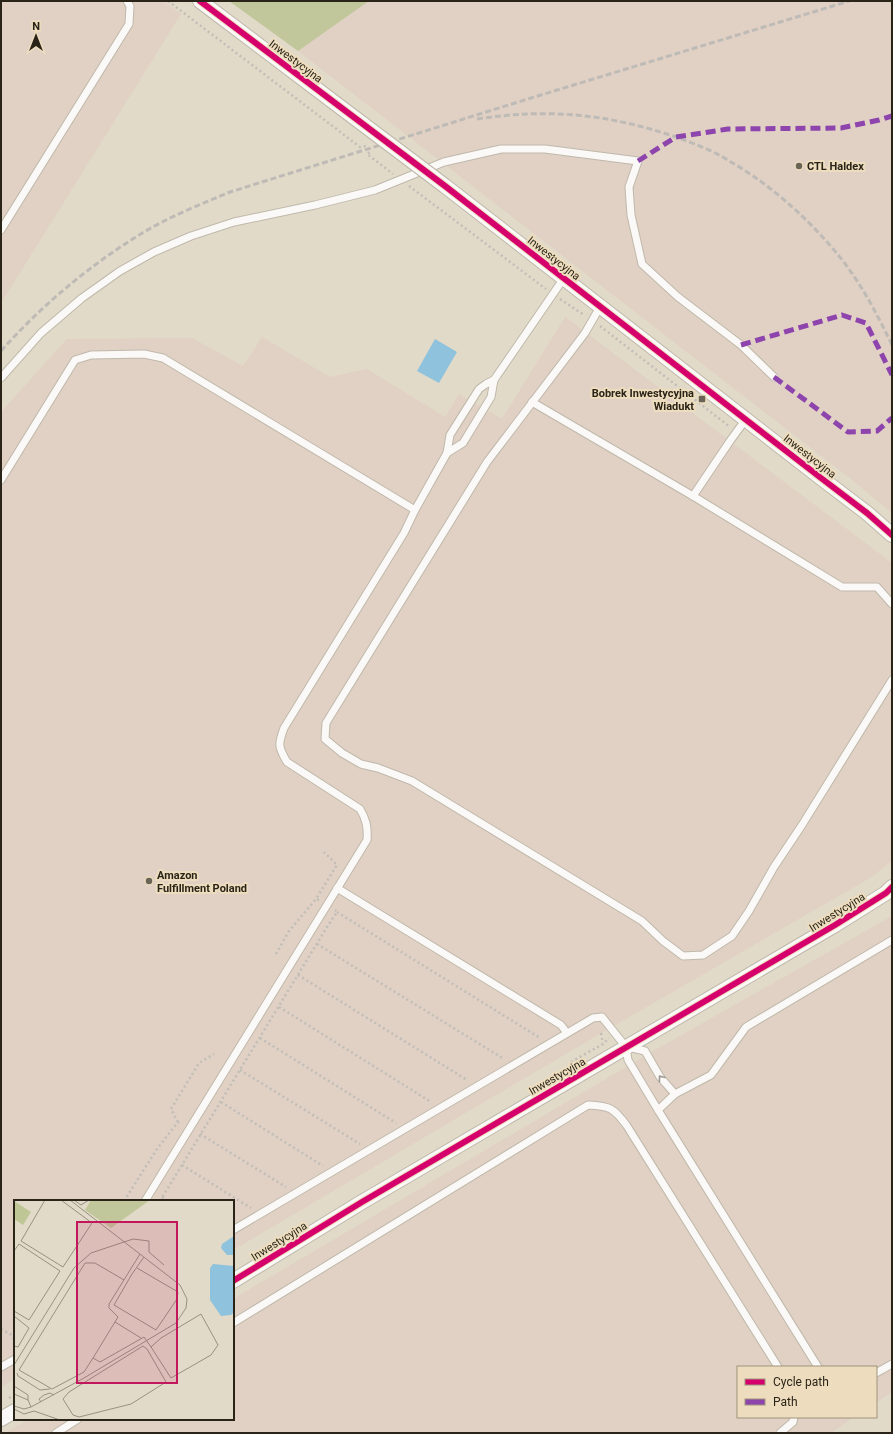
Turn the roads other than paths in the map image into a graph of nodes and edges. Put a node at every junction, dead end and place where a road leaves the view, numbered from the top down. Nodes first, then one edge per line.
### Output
1 (127, 1) edge
2 (200, 1) edge
3 (1, 230) edge
4 (564, 278) junction
5 (600, 307) junction
6 (774, 377) dead end
7 (1, 378) edge
8 (494, 380) junction
9 (532, 402) junction
10 (746, 420) junction
11 (447, 453) junction
12 (1, 480) edge
13 (693, 496) junction
14 (415, 510) junction
15 (892, 535) edge
16 (892, 604) edge
17 (892, 680) edge
18 (892, 887) edge
19 (337, 888) junction
20 (892, 940) edge
21 (567, 1033) junction
22 (626, 1047) junction
23 (675, 1094) junction
24 (658, 1110) junction
25 (146, 1200) edge
26 (234, 1229) edge
27 (234, 1280) edge
28 (234, 1322) edge
29 (14, 1360) edge
30 (892, 1364) edge
31 (777, 1366) edge
32 (817, 1366) edge
33 (1, 1367) edge
34 (877, 1372) edge
35 (14, 1412) edge
36 (794, 1418) edge
37 (1, 1419) edge
38 (76, 1420) edge
39 (56, 1433) edge
40 (780, 1433) edge

1 - 3 lane
2 - 4 street, Inwestycyjna, bridge
4 - 5 street, Inwestycyjna
4 - 8 lane
5 - 9 lane
5 - 10 street, Inwestycyjna
6 - 7 lane
8 - 11 lane
8 - 11 lane
9 - 13 lane
9 - 17 lane
10 - 13 lane
10 - 15 street, Inwestycyjna
11 - 14 lane
12 - 14 lane
13 - 16 lane
14 - 19 lane
18 - 22 street, Inwestycyjna
19 - 21 lane
19 - 25 lane
20 - 23 lane
21 - 22 lane
21 - 26 lane
23 -> 22 lane
22 - 24 lane
22 - 27 street, Inwestycyjna
23 - 24 lane
24 - 32 lane
28 - 31 lane
29 - 33 lane
30 - 34 lane
35 - 37 street
36 - 40 lane
38 - 39 lane

